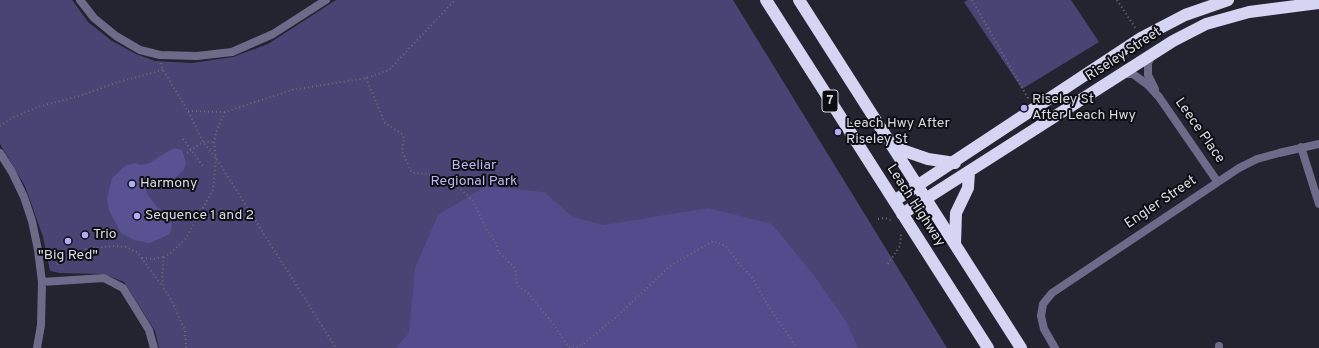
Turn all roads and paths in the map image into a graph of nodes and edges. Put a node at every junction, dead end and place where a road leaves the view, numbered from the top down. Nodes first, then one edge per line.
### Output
1 (80, 0) edge
2 (326, 0) edge
3 (455, 0) edge
4 (766, 0) edge
5 (800, 0) edge
6 (972, 0) edge
7 (1117, 0) edge
8 (1228, 0) edge
9 (1319, 3) edge
10 (1138, 32) dead end
11 (1155, 51) junction
12 (160, 55) junction
13 (163, 70) junction
14 (1121, 74) junction
15 (366, 78) junction
16 (1158, 97) junction
17 (1029, 100) dead end
18 (188, 111) junction
19 (225, 112) junction
20 (0, 126) edge
21 (183, 139) dead end
22 (203, 142) junction
23 (214, 142) junction
24 (1319, 144) edge
25 (893, 147) junction
26 (1301, 147) junction
27 (191, 150) junction
28 (0, 153) edge
29 (187, 153) dead end
30 (216, 158) junction
31 (955, 163) junction
32 (203, 166) dead end
33 (970, 172) junction
34 (1217, 181) junction
35 (918, 186) junction
36 (926, 200) junction
37 (894, 201) junction
38 (1319, 204) edge
39 (878, 219) dead end
40 (900, 220) junction
41 (903, 229) junction
42 (955, 244) junction
43 (164, 257) junction
44 (142, 258) junction
45 (57, 264) dead end
46 (888, 264) dead end
47 (42, 282) junction
48 (163, 287) junction
49 (37, 348) edge
50 (154, 348) edge
51 (186, 348) edge
52 (336, 348) edge
53 (797, 348) edge
54 (988, 348) edge
55 (1021, 348) edge
56 (1055, 348) edge

1 - 12 street
2 - 12 street
3 - 15 path
4 - 37 highway, Leach Highway / 7
5 - 25 highway, Leach Highway / 7
6 - 17 path
7 - 10 path
8 - 31 highway, Riseley Street
9 - 11 highway, Riseley Street
11 - 14 highway, Riseley Street
11 - 16 street, Leece Place
12 - 13 path
13 - 18 path
13 - 20 path
14 - 16 street, Leece Place
14 - 33 highway, Riseley Street
15 - 19 path
15 - 53 path
16 - 34 street, Leece Place
18 - 19 path
18 - 22 path
19 - 23 path
21 - 27 path
22 - 23 path
22 - 27 path
22 - 30 path
23 - 30 path
24 - 26 street, Engler Street
25 - 31 highway
25 - 35 highway, Leach Highway / 7
26 - 34 street, Engler Street
26 - 38 street
27 - 29 path
27 - 32 path
28 - 47 street
30 - 43 path
30 - 52 path
31 - 35 highway, Riseley Street
33 - 36 highway, Riseley Street
33 - 42 highway
34 - 56 street, Engler Street
35 - 36 highway, Leach Highway / 7
35 - 37 highway, Riseley Street
36 - 40 highway, Riseley Street
36 - 42 highway, Leach Highway / 7
37 - 40 highway, Leach Highway / 7
39 - 40 path
40 - 41 highway, Leach Highway / 7
41 - 46 path
41 - 54 highway, Leach Highway / 7
42 - 55 highway, Leach Highway / 7
43 - 44 path
43 - 48 path
44 - 45 path
44 - 48 path
47 - 49 street
47 - 50 street
48 - 51 path

